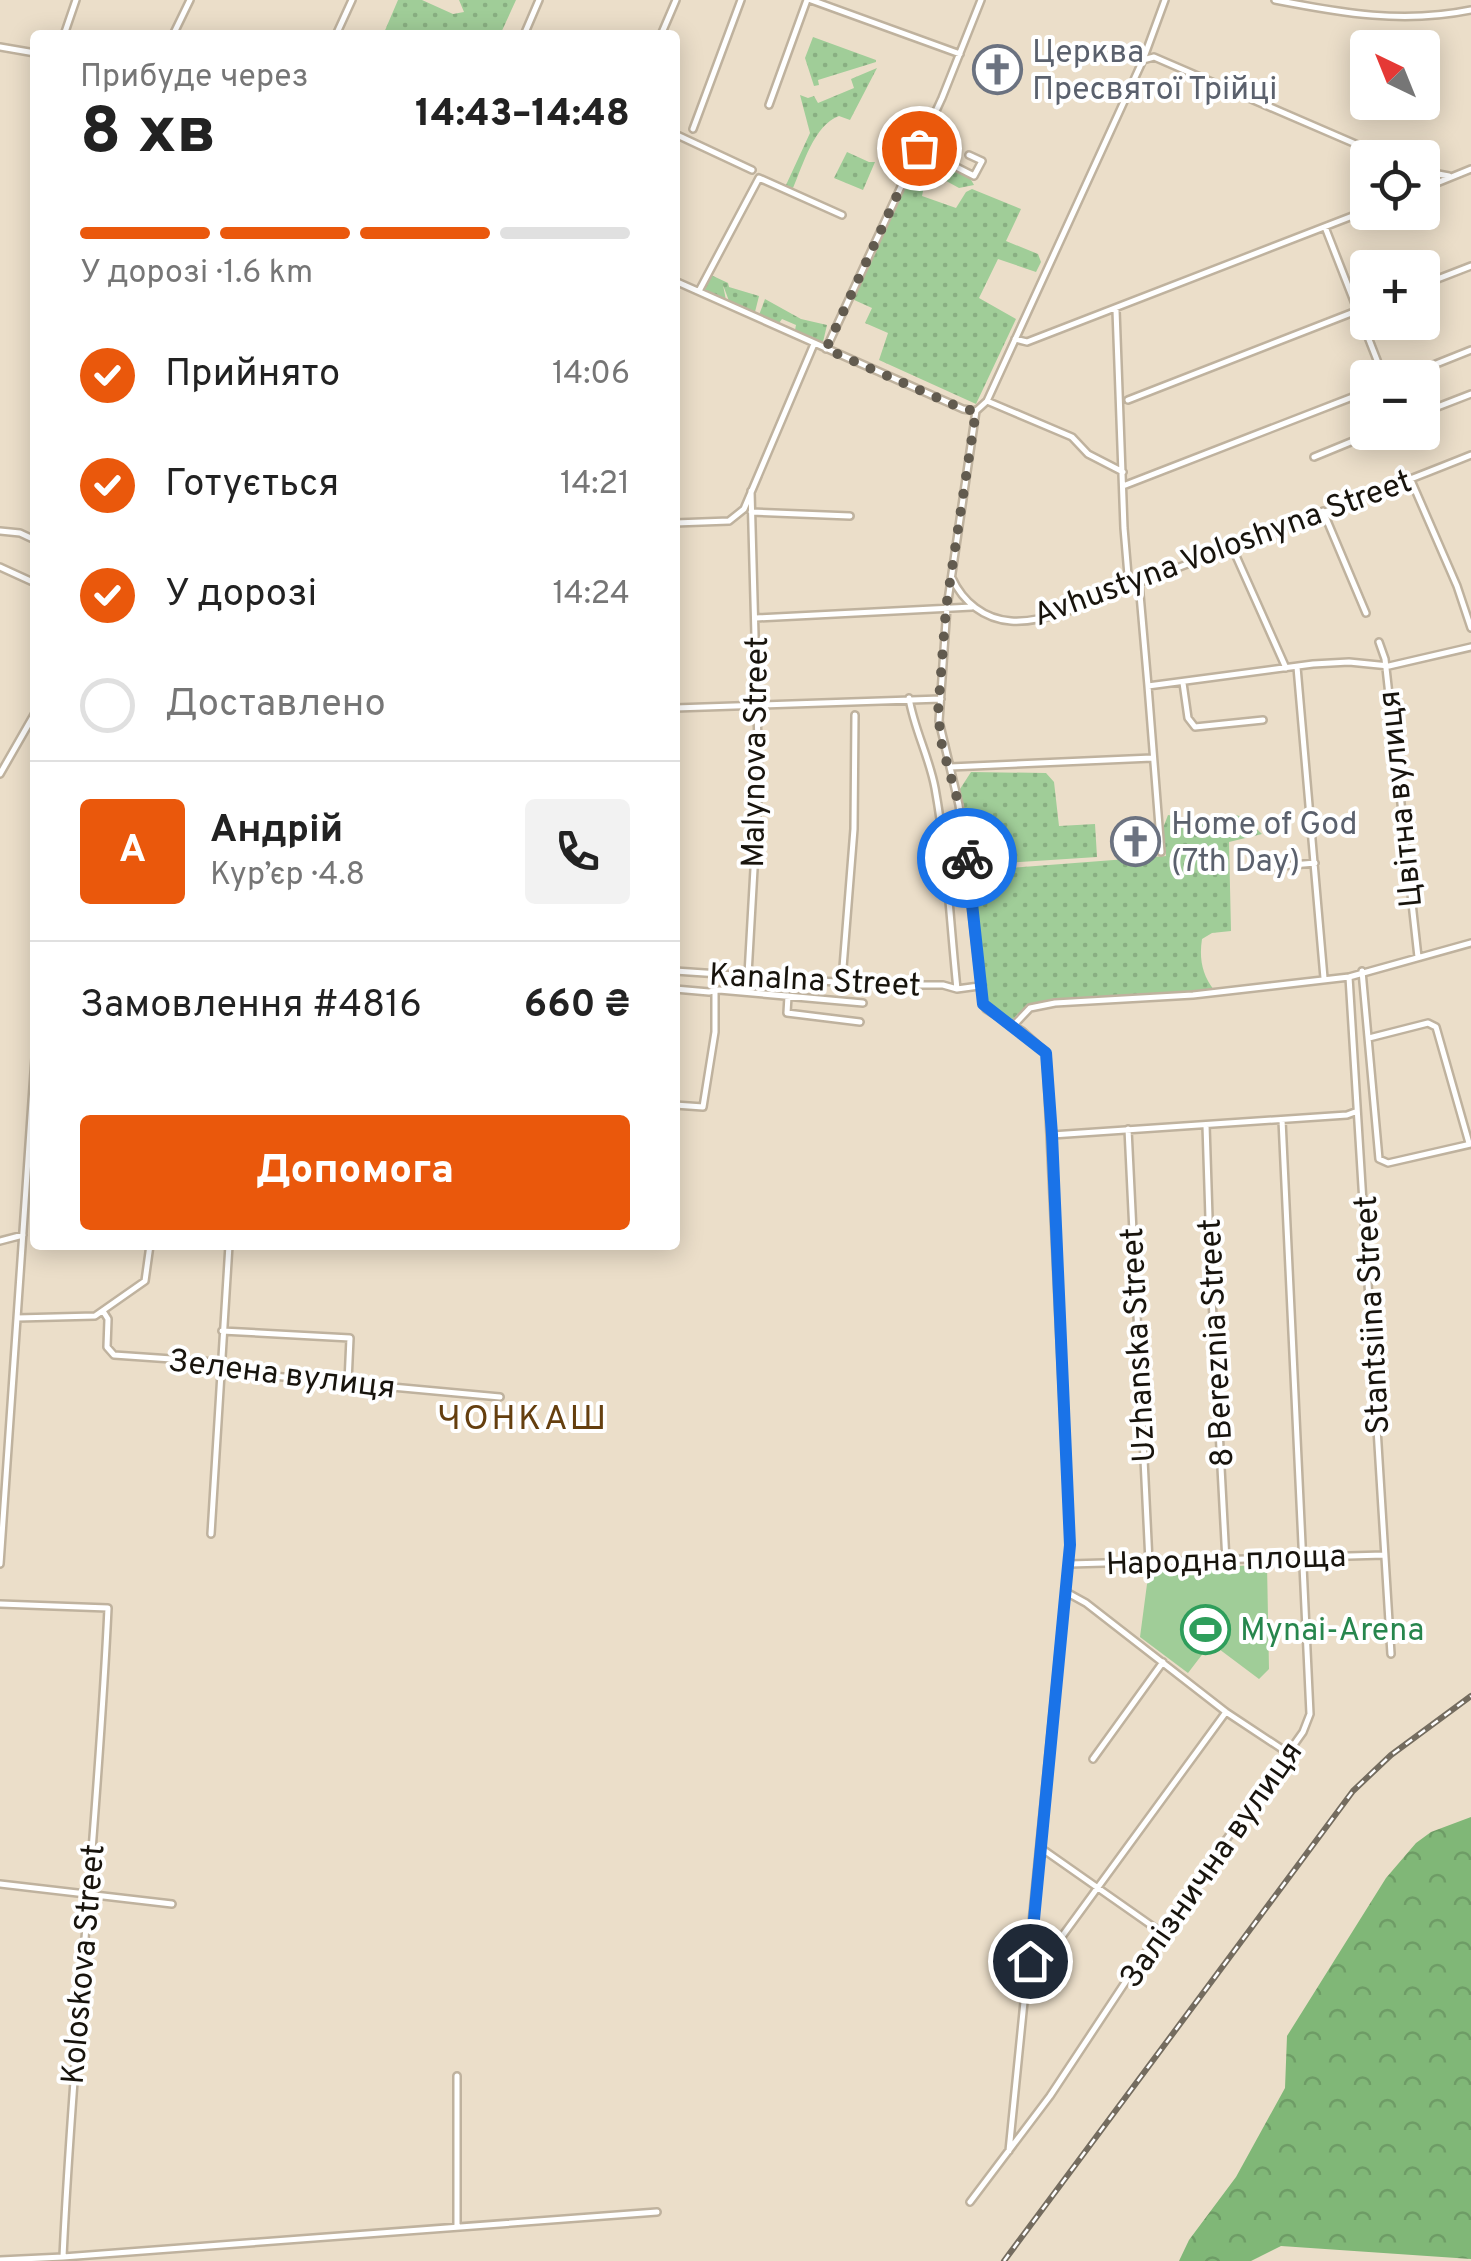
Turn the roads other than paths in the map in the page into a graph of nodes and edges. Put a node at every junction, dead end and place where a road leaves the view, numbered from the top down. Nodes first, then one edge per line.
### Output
1 (76, 0) edge
2 (190, 0) edge
3 (352, 0) edge
4 (539, 0) edge
5 (676, 0) edge
6 (741, 0) edge
7 (809, 0) edge
8 (981, 0) edge
9 (1165, 0) edge
10 (1275, 0) edge
11 (1471, 10) edge
12 (66, 30) edge
13 (175, 30) edge
14 (338, 30) edge
15 (526, 30) edge
16 (662, 30) edge
17 (1149, 47) junction
18 (0, 48) edge
19 (30, 52) edge
20 (960, 54) junction
21 (1154, 58) junction
22 (1143, 60) junction
23 (769, 104) dead end
24 (693, 129) dead end
25 (680, 136) edge
26 (1350, 142) edge
27 (919, 148) junction
28 (969, 155) dead end
29 (752, 170) dead end
30 (1471, 170) edge
31 (1440, 174) edge
32 (1454, 176) junction
33 (1440, 182) edge
34 (842, 215) dead end
35 (1350, 217) edge
36 (1326, 227) junction
37 (1471, 266) edge
38 (1350, 278) edge
39 (1440, 278) edge
40 (680, 283) edge
41 (699, 292) junction
42 (1115, 309) junction
43 (1350, 313) edge
44 (1014, 339) junction
45 (814, 344) junction
46 (826, 349) junction
47 (1471, 350) edge
48 (1440, 362) edge
49 (1471, 394) edge
50 (1350, 398) edge
51 (1128, 400) dead end
52 (987, 401) junction
53 (1440, 407) edge
54 (976, 411) junction
55 (1350, 442) edge
56 (1471, 455) edge
57 (1314, 457) dead end
58 (1123, 472) junction
59 (1410, 478) junction
60 (1123, 486) junction
61 (751, 492) junction
62 (744, 509) junction
63 (1323, 511) junction
64 (752, 512) junction
65 (850, 516) dead end
66 (680, 523) edge
67 (0, 532) edge
68 (30, 538) edge
69 (1232, 547) junction
70 (0, 567) edge
71 (952, 578) junction
72 (30, 581) edge
73 (1139, 584) junction
74 (1130, 587) junction
75 (973, 607) junction
76 (946, 608) junction
77 (1366, 613) dead end
78 (756, 618) junction
79 (1471, 628) edge
80 (1379, 642) dead end
81 (1471, 648) edge
82 (1384, 666) junction
83 (1296, 667) junction
84 (1286, 668) junction
85 (1184, 683) junction
86 (1148, 686) junction
87 (909, 698) junction
88 (941, 699) junction
89 (757, 705) junction
90 (680, 708) edge
91 (855, 715) dead end
92 (1263, 720) dead end
93 (30, 722) edge
94 (1152, 758) junction
95 (950, 768) junction
96 (0, 774) edge
97 (1161, 852) dead end
98 (1315, 863) junction
99 (1269, 867) dead end
100 (1471, 943) edge
101 (1418, 957) junction
102 (680, 971) edge
103 (1362, 971) junction
104 (747, 975) junction
105 (1349, 977) junction
106 (1324, 978) junction
107 (842, 980) junction
108 (979, 986) junction
109 (680, 989) edge
110 (957, 989) junction
111 (715, 992) junction
112 (748, 992) junction
113 (788, 996) junction
114 (863, 1003) dead end
115 (860, 1022) dead end
116 (1013, 1026) junction
117 (1368, 1038) junction
118 (680, 1105) edge
119 (1355, 1112) junction
120 (1282, 1120) junction
121 (1206, 1124) junction
122 (1128, 1129) junction
123 (30, 1132) edge
124 (1052, 1135) junction
125 (1470, 1144) edge
126 (23, 1235) junction
127 (0, 1241) edge
128 (149, 1250) edge
129 (229, 1250) edge
130 (103, 1311) junction
131 (17, 1318) junction
132 (222, 1331) junction
133 (222, 1372) junction
134 (348, 1383) junction
135 (12, 1388) junction
136 (0, 1391) edge
137 (500, 1396) dead end
138 (2, 1503) edge
139 (211, 1534) dead end
140 (1384, 1555) junction
141 (1305, 1557) junction
142 (1226, 1561) junction
143 (1149, 1562) junction
144 (0, 1564) edge
145 (1068, 1564) junction
146 (1066, 1592) junction
147 (0, 1604) edge
148 (1391, 1654) dead end
149 (1162, 1662) junction
150 (1226, 1712) junction
151 (1288, 1753) junction
152 (1093, 1759) dead end
153 (1042, 1848) junction
154 (0, 1884) edge
155 (1099, 1886) junction
156 (87, 1896) junction
157 (172, 1904) dead end
158 (1164, 1930) junction
159 (1030, 1961) junction
160 (458, 2076) dead end
161 (1009, 2151) junction
162 (970, 2202) dead end
163 (658, 2212) dead end
164 (456, 2227) junction
165 (63, 2257) junction
166 (0, 2260) edge

1 - 12 street
2 - 13 street
3 - 14 street
4 - 15 street
5 - 16 street
6 - 24 street
7 - 20 street
7 - 23 street
8 - 20 street
9 - 17 street
10 - 11 street
17 - 21 street
17 - 22 street
18 - 19 street
20 - 27 street
21 - 22 street
21 - 26 street
22 - 44 street
25 - 29 street
27 - 28 street
27 - 46 street
30 - 32 street
31 - 32 street
32 - 33 street
34 - 41 street
35 - 36 street
36 - 38 street
36 - 42 street
37 - 39 street
40 - 41 street
41 - 45 street
42 - 44 street
42 - 58 street
43 - 51 street
44 - 52 street
45 - 46 street
45 - 61 street
46 - 54 street
47 - 48 street
49 - 53 street
50 - 60 street
52 - 54 street
52 - 58 street
54 - 71 street
55 - 57 street
56 - 59 street, Avhustyna Voloshyna Street
58 - 60 street
59 - 63 street, Avhustyna Voloshyna Street
59 - 79 street
60 - 74 street
61 - 62 street
61 - 64 street, Malynova Street
62 - 64 street
62 - 66 street
63 - 69 street, Avhustyna Voloshyna Street
63 - 77 street
64 - 65 street
64 - 78 street, Malynova Street
67 - 68 street
69 - 73 street, Avhustyna Voloshyna Street
69 - 84 street
70 - 72 street
71 - 75 street
71 - 76 street
73 - 74 street, Avhustyna Voloshyna Street
73 - 86 street
74 - 75 street, Avhustyna Voloshyna Street
75 - 76 street, Avhustyna Voloshyna Street
76 - 78 street, Avhustyna Voloshyna Street
76 - 88 street
78 - 89 street, Malynova Street
80 - 82 street, Цвітна вулиця
81 - 82 street
82 - 83 street
82 - 101 street, Цвітна вулиця
83 - 84 street
83 - 98 street
84 - 85 street
85 - 86 street
85 - 92 street
86 - 94 street
87 - 88 street
87 - 89 street
87 - 110 street, Kanalna Street
88 - 95 street
89 - 90 street
89 - 104 street, Malynova Street
91 - 107 street
93 - 96 street
94 - 95 street
94 - 97 street
95 - 108 street
98 - 99 street
98 - 106 street
100 - 101 street
101 - 103 street
102 - 104 street, Kanalna Street
103 - 105 street
103 - 117 street
104 - 107 street, Kanalna Street
104 - 112 street, Malynova Street
105 - 106 street
105 - 119 street, Stantsiina Street
106 - 116 street
107 - 110 street, Kanalna Street
108 - 110 street
108 - 116 street
109 - 111 street
111 - 112 street
111 - 118 street
112 - 113 street
113 - 114 street
113 - 115 street
116 - 124 street
117 - 125 street
117 - 125 street
119 - 120 street
119 - 140 street, Stantsiina Street
120 - 121 street
120 - 141 street, Залізнична вулиця
121 - 122 street
121 - 142 street, 8 Bereznia Street
122 - 124 street
122 - 143 street, Uzhanska Street
123 - 126 street
124 - 145 street
126 - 127 street
126 - 131 street
128 - 130 street
129 - 132 street
130 - 131 street
130 - 133 street, Зелена вулиця
131 - 135 street
132 - 133 street
132 - 134 street
133 - 134 street, Зелена вулиця
133 - 139 street
134 - 137 street, Зелена вулиця
135 - 136 street
135 - 138 street
138 - 144 street
140 - 141 street, Народна площа
140 - 148 street, Stantsiina Street
141 - 142 street, Народна площа
141 - 151 street, Залізнична вулиця
142 - 143 street, Народна площа
143 - 145 street, Народна площа
145 - 146 street
146 - 149 street, Народна площа
146 - 153 street
147 - 156 street, Koloskova Street
149 - 150 street, Народна площа
149 - 152 street
150 - 151 street, Народна площа
150 - 155 street
151 - 158 street, Залізнична вулиця
153 - 155 street
153 - 159 street
154 - 156 street
155 - 158 street
155 - 159 street
156 - 157 street
156 - 165 street, Koloskova Street
158 - 161 street, Залізнична вулиця
159 - 161 street
160 - 164 street
161 - 162 street, Залізнична вулиця
163 - 164 street
164 - 165 street
165 - 166 street

